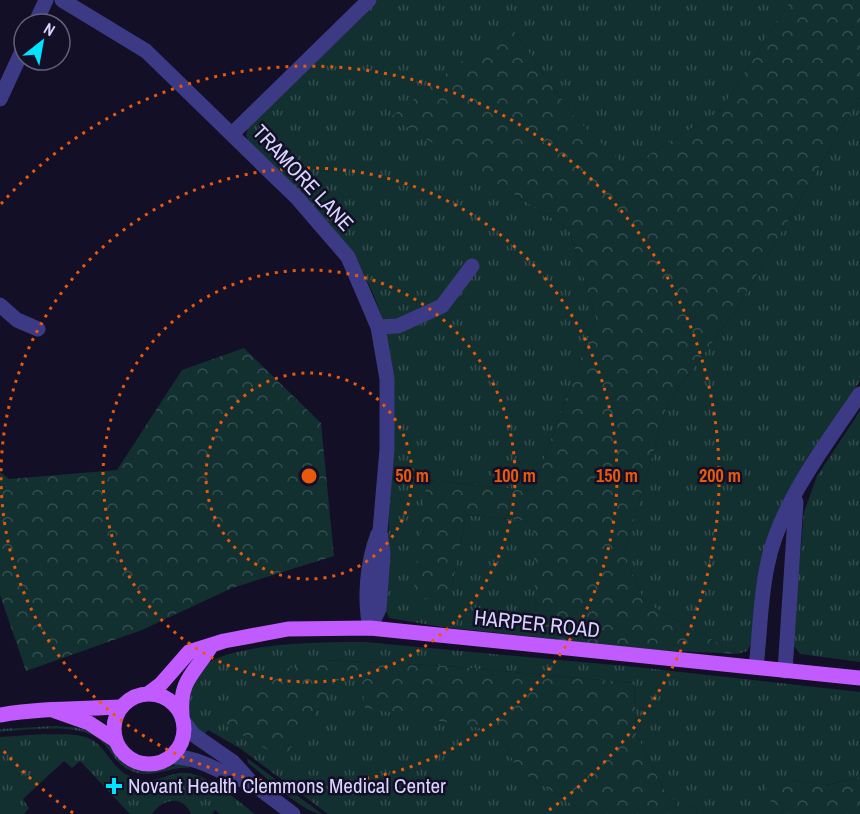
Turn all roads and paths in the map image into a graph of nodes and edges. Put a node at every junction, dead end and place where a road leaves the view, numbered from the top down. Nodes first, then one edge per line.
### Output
1 (62, 0) edge
2 (369, 0) edge
3 (12, 72) edge
4 (0, 99) edge
5 (232, 134) junction
6 (472, 266) dead end
7 (0, 305) edge
8 (378, 327) junction
9 (38, 329) dead end
10 (860, 394) edge
11 (796, 493) junction
12 (764, 594) junction
13 (791, 597) junction
14 (370, 628) junction
15 (211, 646) junction
16 (756, 668) junction
17 (785, 670) junction
18 (860, 678) edge
19 (149, 693) junction
20 (121, 707) junction
21 (55, 711) junction
22 (0, 715) edge
23 (183, 719) junction
24 (115, 740) junction
25 (171, 757) junction
26 (252, 783) junction
27 (293, 814) edge

1 - 5 street, TRAMORE LANE
2 - 5 street
3 - 4 street
5 - 8 street, TRAMORE LANE
6 - 8 street
7 - 9 street
8 - 14 street, TRAMORE LANE
10 - 11 street
11 - 12 street
11 - 13 street
12 - 13 street
12 - 16 street
13 - 17 street
14 - 15 main road, HARPER ROAD
14 - 16 main road, HARPER ROAD
15 - 19 main road, HARPER ROAD
15 - 23 main road
16 - 17 main road, HARPER ROAD
17 - 18 main road, HARPER ROAD
19 - 20 main road
19 - 23 main road
20 - 21 main road
20 - 24 main road
21 - 22 main road
21 - 24 main road
23 - 25 main road
23 - 26 street
24 - 25 main road
25 - 26 street
26 - 27 street

